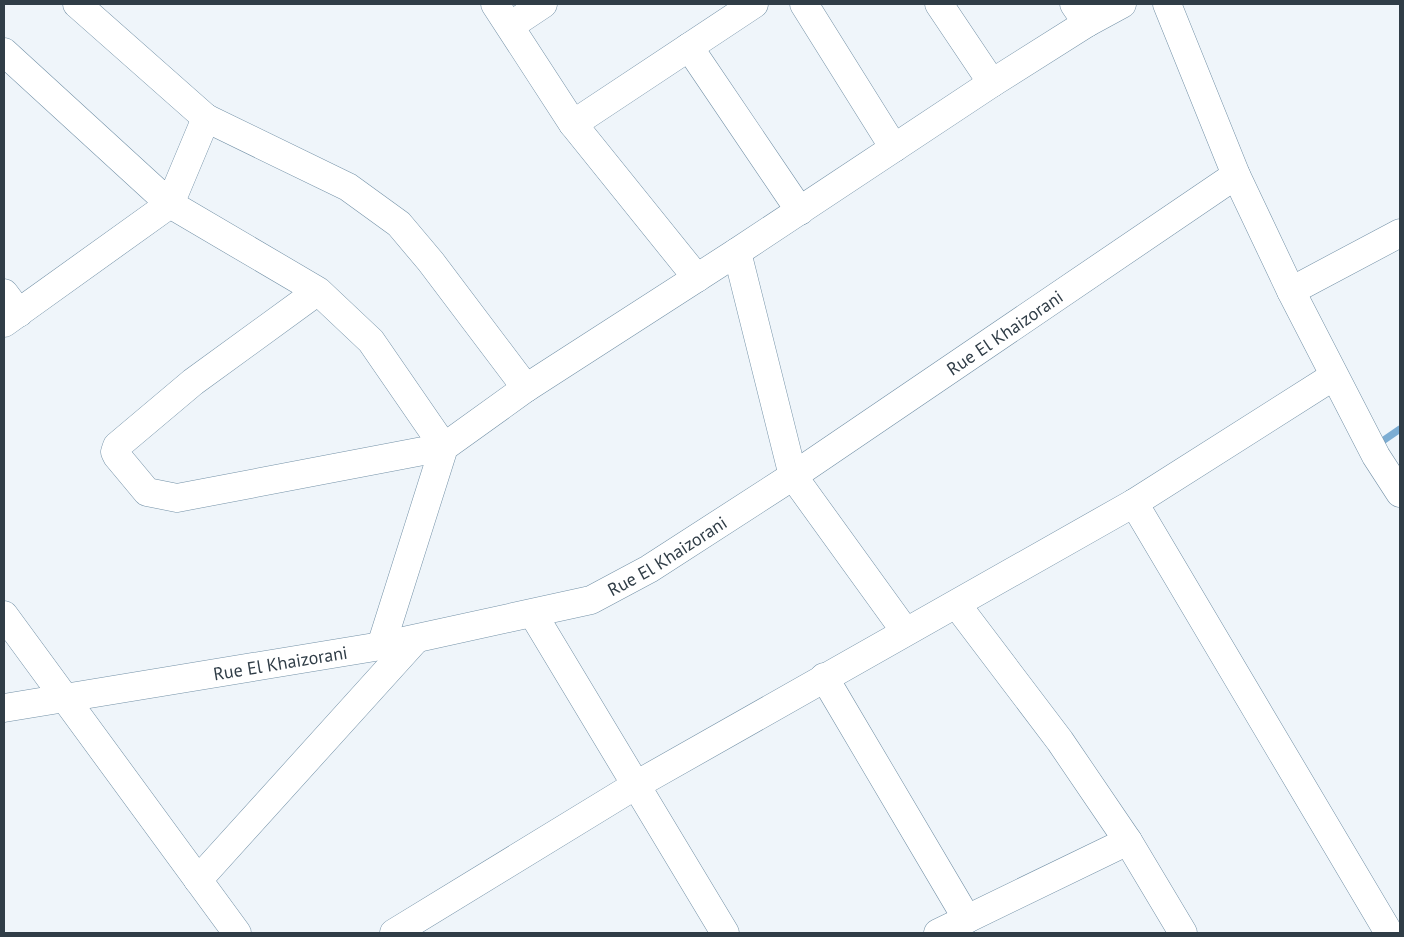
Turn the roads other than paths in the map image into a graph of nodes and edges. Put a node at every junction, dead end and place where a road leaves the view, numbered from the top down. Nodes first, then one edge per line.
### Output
1 (77, 4) edge
2 (543, 4) edge
3 (754, 4) edge
4 (804, 4) edge
5 (939, 4) edge
6 (1122, 4) edge
7 (1167, 4) edge
8 (1080, 13) edge
9 (503, 15) edge
10 (689, 47) junction
11 (4, 52) edge
12 (992, 82) junction
13 (206, 118) junction
14 (573, 124) junction
15 (894, 148) junction
16 (1236, 176) junction
17 (170, 204) junction
18 (800, 211) junction
19 (1400, 233) edge
20 (737, 252) junction
21 (697, 278) junction
22 (318, 291) junction
23 (1290, 291) junction
24 (9, 310) edge
25 (1334, 376) junction
26 (526, 388) junction
27 (444, 447) junction
28 (1388, 452) edge
29 (793, 476) junction
30 (1400, 493) edge
31 (1134, 503) junction
32 (957, 604) junction
33 (533, 614) junction
34 (4, 615) edge
35 (906, 631) junction
36 (416, 639) junction
37 (381, 646) junction
38 (824, 678) junction
39 (63, 697) junction
40 (4, 708) edge
41 (636, 785) junction
42 (1128, 841) junction
43 (198, 880) junction
44 (967, 919) junction
45 (236, 933) edge
46 (394, 933) edge
47 (725, 933) edge
48 (938, 933) edge
49 (1183, 933) edge
50 (1389, 933) edge

1 - 13 street
2 - 9 street
3 - 10 street
4 - 15 street
5 - 12 street
6 - 8 street
7 - 16 street
8 - 12 street
9 - 14 street
10 - 14 street
10 - 18 street
11 - 17 street
12 - 15 street
13 - 17 street
13 - 26 street
14 - 21 street
15 - 18 street
16 - 23 street
16 - 29 street, Rue El Khaizorani
17 - 22 street
17 - 24 street
18 - 20 street
19 - 23 street
20 - 21 street
20 - 29 street
21 - 26 street
22 - 27 street
22 - 27 street
23 - 25 street
25 - 28 street
25 - 31 street
26 - 27 street
27 - 37 street
28 - 30 street
29 - 33 street, Rue El Khaizorani
29 - 35 street
31 - 32 street
31 - 50 street
32 - 35 street
32 - 42 street
33 - 36 street, Rue El Khaizorani
33 - 41 street
34 - 39 street
35 - 38 street
36 - 37 street, Rue El Khaizorani
36 - 43 street
37 - 39 street, Rue El Khaizorani
38 - 41 street
38 - 44 street
39 - 40 street, Rue El Khaizorani
39 - 43 street
41 - 46 street
41 - 47 street
42 - 44 street
42 - 49 street
43 - 45 street
44 - 48 street

